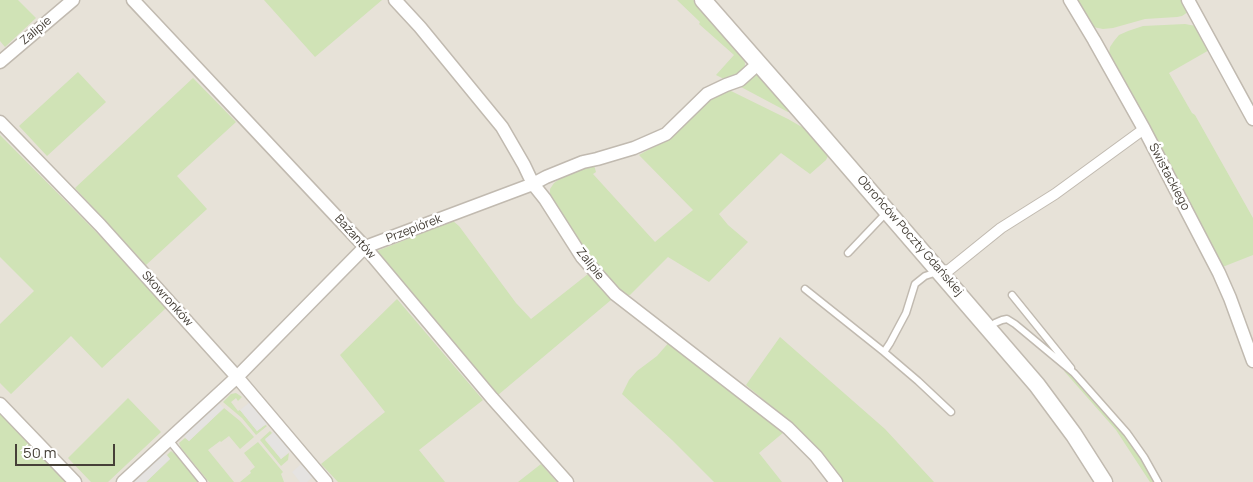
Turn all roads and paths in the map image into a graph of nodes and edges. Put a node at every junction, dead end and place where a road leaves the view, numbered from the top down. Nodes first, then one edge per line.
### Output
1 (73, 0) edge
2 (133, 0) edge
3 (395, 0) edge
4 (703, 0) edge
5 (1070, 0) edge
6 (1188, 0) edge
7 (0, 62) edge
8 (759, 63) junction
9 (1253, 119) edge
10 (0, 122) edge
11 (1144, 130) junction
12 (533, 184) junction
13 (888, 211) junction
14 (365, 247) junction
15 (848, 253) dead end
16 (940, 271) junction
17 (805, 289) dead end
18 (1012, 295) dead end
19 (989, 328) junction
20 (884, 352) junction
21 (1253, 361) edge
22 (1074, 373) junction
23 (237, 376) junction
24 (0, 404) edge
25 (951, 412) dead end
26 (168, 440) junction
27 (75, 482) edge
28 (123, 482) edge
29 (204, 482) edge
30 (326, 482) edge
31 (567, 482) edge
32 (836, 482) edge
33 (1104, 482) edge
34 (1158, 482) edge

1 - 7 street, Zalipie
2 - 14 street, Bażantów
3 - 12 street, Zalipie
4 - 8 street, Obrońców Poczty Gdańskiej
5 - 11 street, Świstackiego
6 - 9 street
8 - 12 street, Przepiórek
8 - 13 street, Obrońców Poczty Gdańskiej
10 - 23 street, Skowronków
11 - 16 street
11 - 21 street, Świstackiego
12 - 14 street, Przepiórek
12 - 32 street, Zalipie
13 - 15 lane
13 - 16 street, Obrońców Poczty Gdańskiej
14 - 23 street, Przepiórek
14 - 31 street, Bażantów
16 - 19 street, Obrońców Poczty Gdańskiej
16 - 20 lane
17 - 20 lane
18 - 22 lane
19 - 22 lane
19 - 33 street, Obrońców Poczty Gdańskiej
20 - 25 lane
22 - 34 lane
23 - 26 street, Przepiórek
23 - 30 street, Skowronków
24 - 27 street
26 - 28 street, Przepiórek
26 - 29 lane

